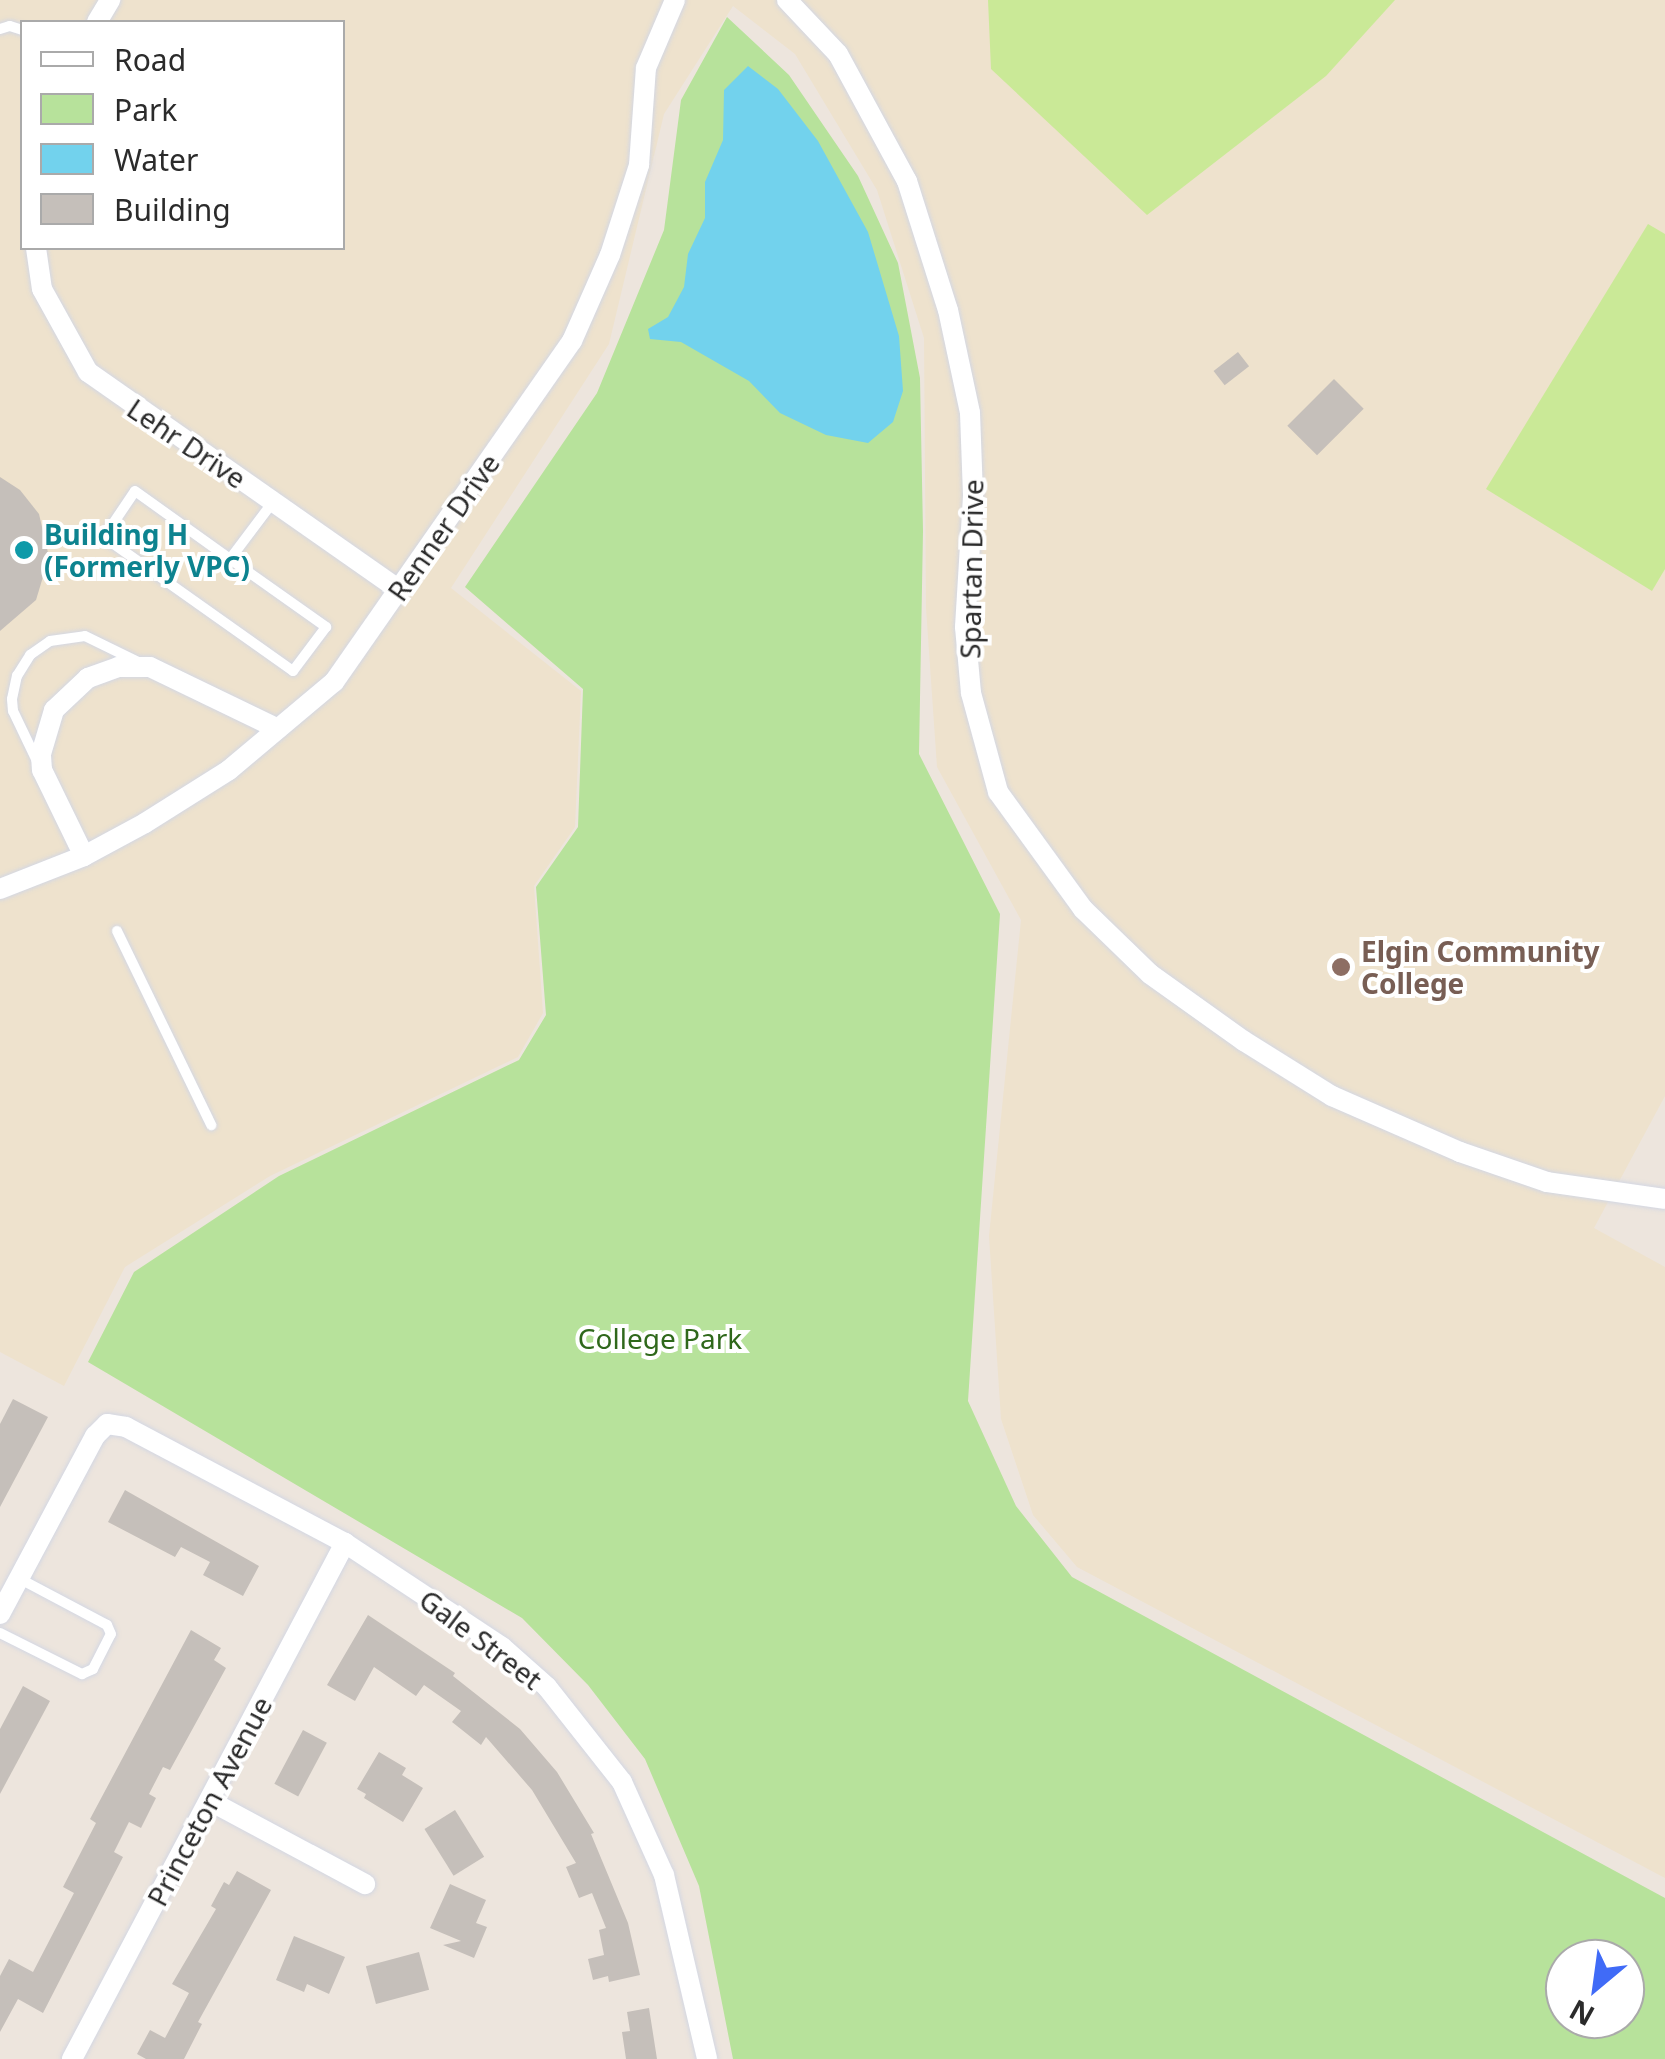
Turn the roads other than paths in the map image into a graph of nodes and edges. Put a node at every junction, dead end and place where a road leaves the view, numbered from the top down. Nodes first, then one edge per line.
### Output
1 (675, 0) edge
2 (787, 0) edge
3 (36, 250) edge
4 (273, 502) junction
5 (230, 559) junction
6 (399, 590) junction
7 (150, 668) junction
8 (278, 729) junction
9 (42, 770) junction
10 (84, 856) junction
11 (0, 889) edge
12 (117, 931) dead end
13 (212, 1125) dead end
14 (1665, 1199) edge
15 (345, 1544) junction
16 (19, 1578) junction
17 (0, 1614) edge
18 (0, 1632) edge
19 (210, 1801) junction
20 (365, 1884) dead end
21 (72, 2059) edge
22 (706, 2059) edge

1 - 6 street, Renner Drive
2 - 14 street, Spartan Drive
3 - 4 street, Lehr Drive
4 - 5 lane
4 - 6 street, Lehr Drive
5 - 5 lane
6 - 8 street, Renner Drive
7 - 8 street
7 - 9 street
7 - 9 lane
8 - 10 street, Renner Drive
9 - 10 street
10 - 11 street, Renner Drive
12 - 13 lane
15 - 16 street, Gale Street
15 - 19 street, Princeton Avenue
15 - 22 street, Gale Street
16 - 17 street
16 - 18 lane
19 - 20 street
19 - 21 street, Princeton Avenue

